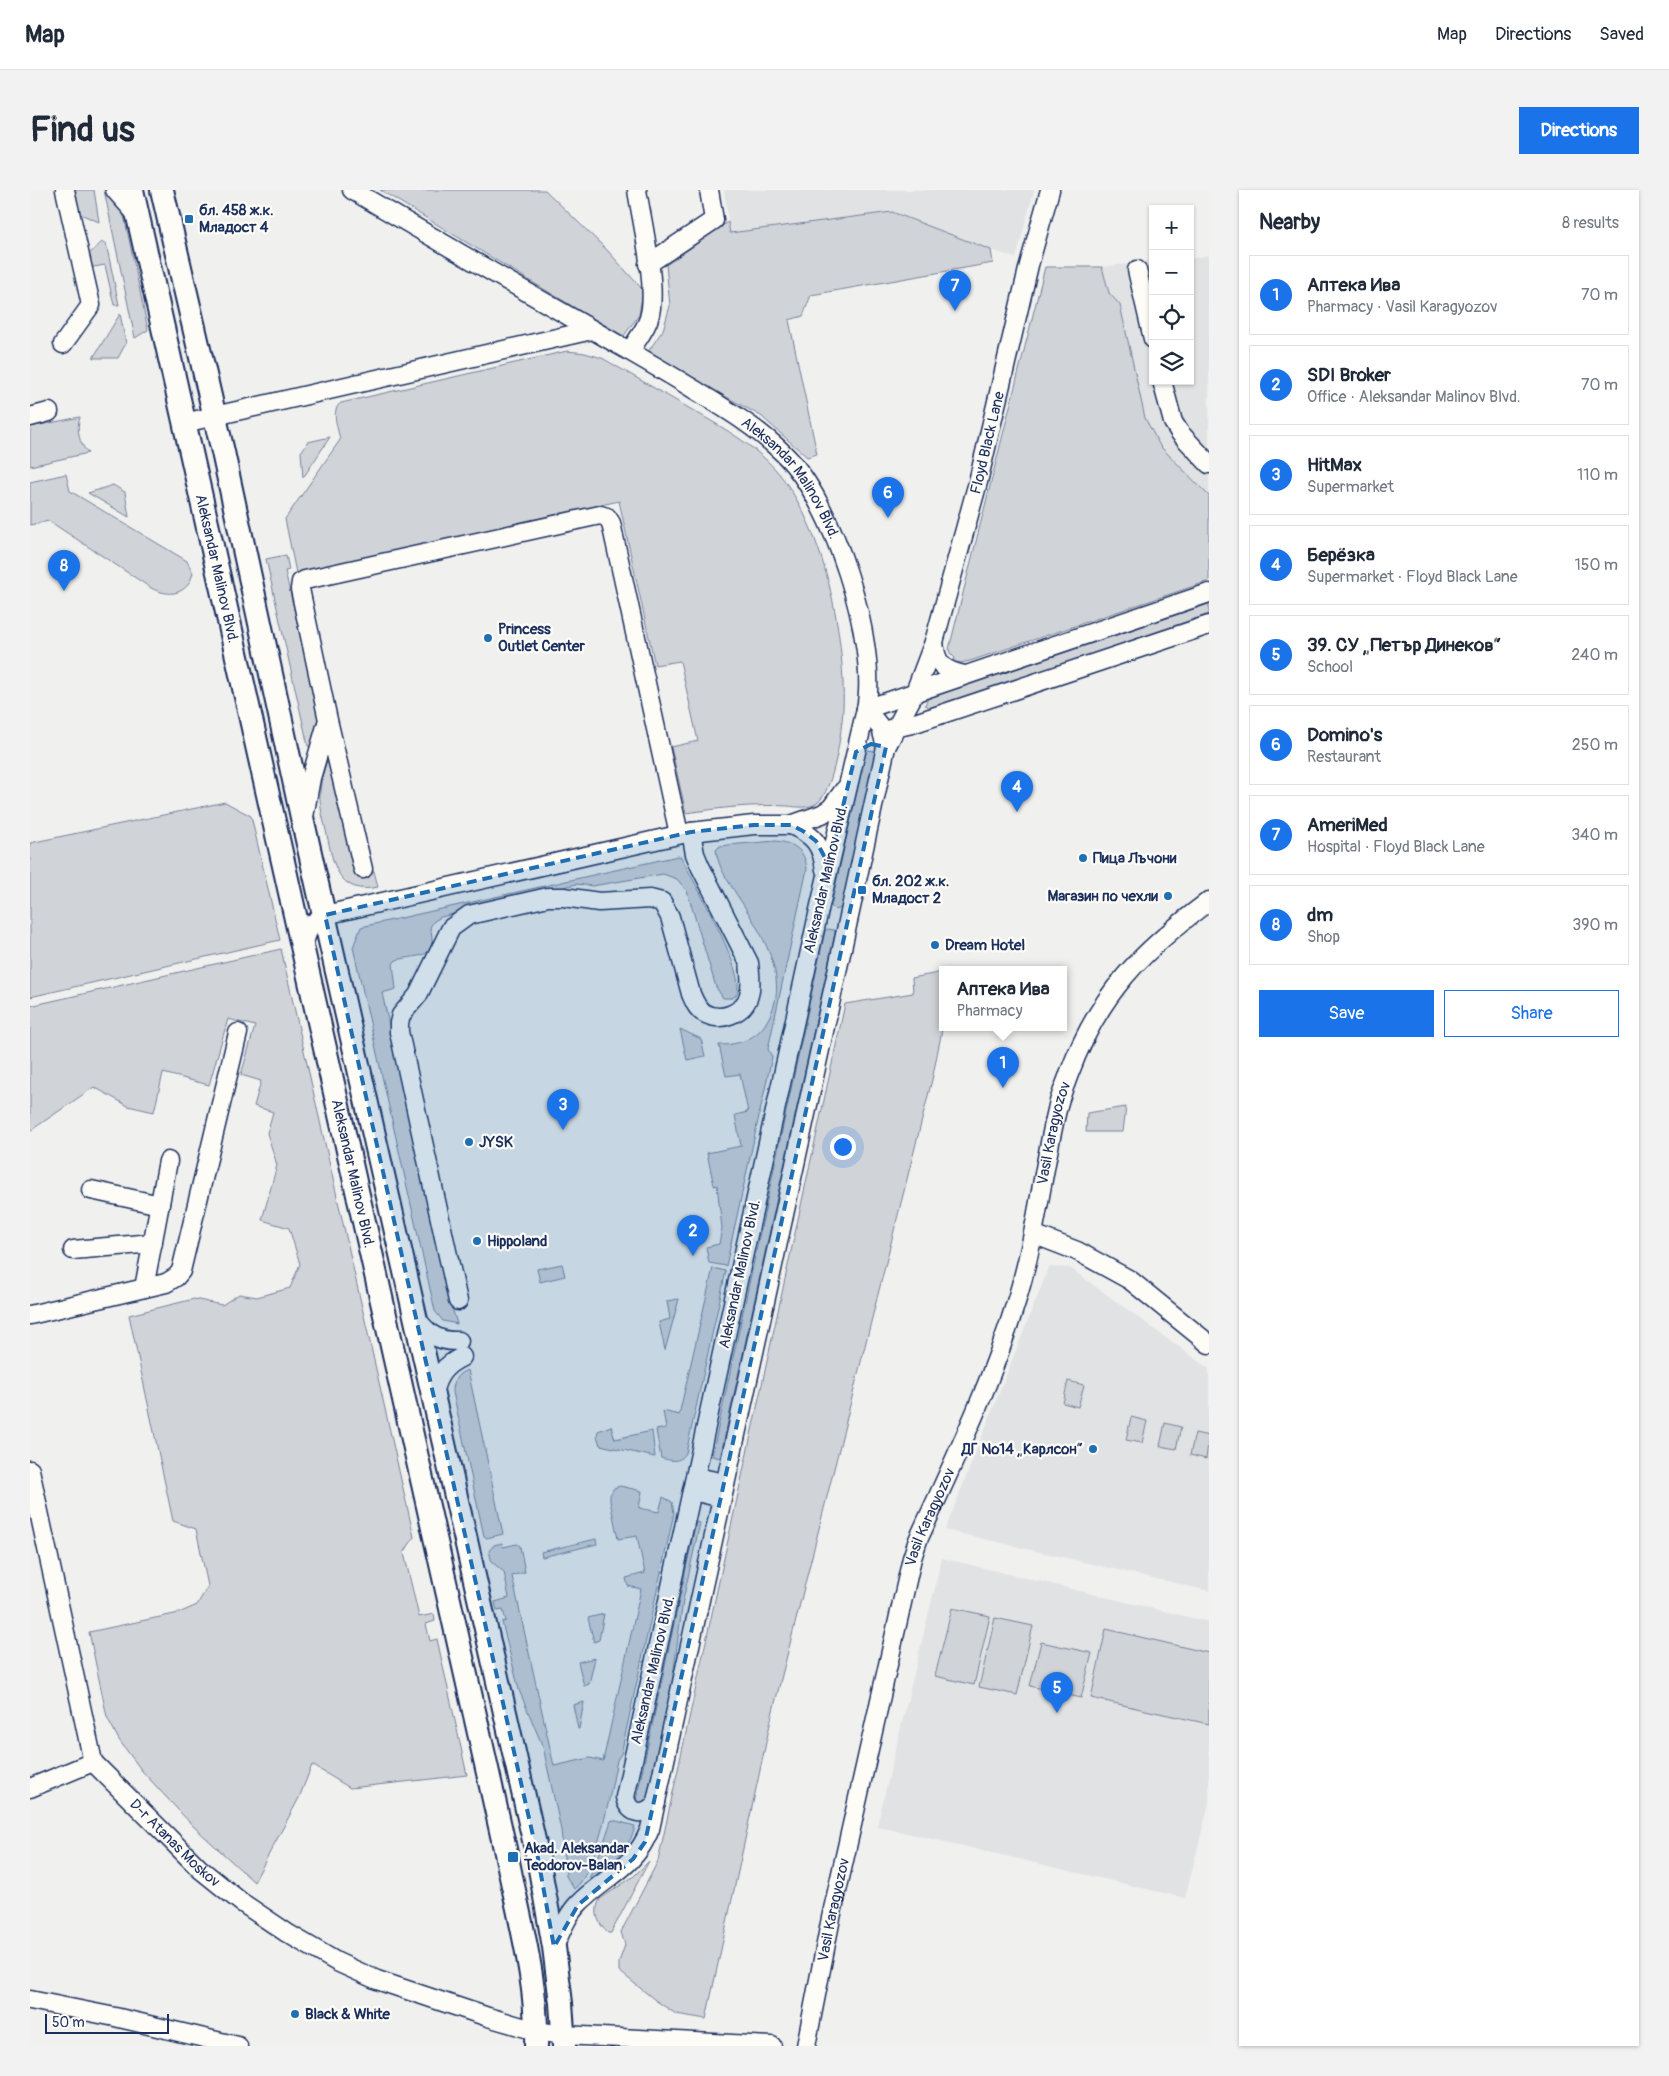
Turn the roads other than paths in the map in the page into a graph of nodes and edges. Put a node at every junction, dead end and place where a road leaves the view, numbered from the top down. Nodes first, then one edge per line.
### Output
1 (65, 190) edge
2 (115, 190) edge
3 (132, 190) edge
4 (162, 190) edge
5 (352, 190) edge
6 (637, 190) edge
7 (709, 190) edge
8 (1050, 190) edge
9 (138, 217) junction
10 (648, 264) junction
11 (1137, 270) dead end
12 (1149, 322) edge
13 (592, 330) junction
14 (64, 344) dead end
15 (630, 351) junction
16 (1163, 385) edge
17 (49, 412) dead end
18 (30, 416) edge
19 (214, 416) junction
20 (184, 423) junction
21 (1209, 464) edge
22 (1209, 593) edge
23 (1209, 625) edge
24 (934, 642) junction
25 (964, 675) junction
26 (915, 692) junction
27 (864, 717) junction
28 (932, 717) junction
29 (328, 720) junction
30 (888, 728) junction
31 (886, 747) junction
32 (856, 752) junction
33 (848, 783) junction
34 (303, 822) junction
35 (791, 825) junction
36 (685, 833) junction
37 (363, 869) dead end
38 (826, 876) junction
39 (1209, 901) edge
40 (325, 915) junction
41 (303, 945) junction
42 (238, 1033) dead end
43 (168, 1161) dead end
44 (91, 1190) dead end
45 (160, 1205) junction
46 (1033, 1234) junction
47 (153, 1243) junction
48 (73, 1250) dead end
49 (144, 1288) junction
50 (458, 1301) dead end
51 (30, 1315) edge
52 (415, 1316) junction
53 (1209, 1344) edge
54 (433, 1394) junction
55 (30, 1470) edge
56 (694, 1484) junction
57 (724, 1491) junction
58 (93, 1762) junction
59 (30, 1788) edge
60 (656, 1803) junction
61 (554, 1947) junction
62 (30, 2000) edge
63 (536, 2038) edge
64 (564, 2041) edge
65 (238, 2046) edge
66 (772, 2046) edge
67 (806, 2046) edge

1 - 14 street
2 - 9 street
3 - 9 main road, Aleksandar Malinov Blvd.
4 - 19 main road, Aleksandar Malinov Blvd.
5 - 13 street, Aleksandar Malinov Blvd.
6 - 10 street
7 - 10 street
8 - 24 street, Floyd Black Lane
9 - 20 main road, Aleksandar Malinov Blvd.
10 - 15 street
11 - 12 street
13 - 15 street, Aleksandar Malinov Blvd.
13 - 19 street
15 - 27 street, Aleksandar Malinov Blvd.
16 - 21 street
17 - 18 street
19 - 20 street
19 - 34 main road, Aleksandar Malinov Blvd.
20 - 41 main road, Aleksandar Malinov Blvd.
22 - 25 street
23 - 28 street
24 - 25 street
24 - 26 street, Floyd Black Lane
25 - 26 street
26 - 27 street
26 - 28 street
26 - 30 street, Floyd Black Lane
27 - 30 street
27 - 32 street, Aleksandar Malinov Blvd.
28 - 30 street
29 - 34 street
29 - 36 street
29 - 37 street
30 - 31 street, Aleksandar Malinov Blvd.
31 - 32 street
31 - 57 street, Aleksandar Malinov Blvd.
32 - 33 street, Aleksandar Malinov Blvd.
33 - 35 street
33 - 38 street, Aleksandar Malinov Blvd.
34 - 40 main road, Aleksandar Malinov Blvd.
35 - 36 street
35 - 38 street
36 - 40 street
36 - 50 street
38 - 56 street, Aleksandar Malinov Blvd.
39 - 46 street, Vasil Karagyozov
40 - 41 street
40 - 52 main road, Aleksandar Malinov Blvd.
41 - 63 main road, Aleksandar Malinov Blvd.
42 - 49 street
43 - 45 street
44 - 45 street
45 - 47 street
46 - 53 street
46 - 67 street, Vasil Karagyozov
47 - 48 street
47 - 49 street
49 - 51 street
52 - 54 main road, Aleksandar Malinov Blvd.
52 - 54 street
54 - 61 main road, Aleksandar Malinov Blvd.
55 - 58 street
56 - 57 street
56 - 60 street, Aleksandar Malinov Blvd.
57 - 60 street, Aleksandar Malinov Blvd.
58 - 59 street
58 - 63 street, D-r Atanas Moskov
60 - 61 street, Aleksandar Malinov Blvd.
61 - 64 main road, Aleksandar Malinov Blvd.
62 - 65 street
63 - 64 street, D-r Atanas Moskov
64 - 66 street, D-r Atanas Moskov

